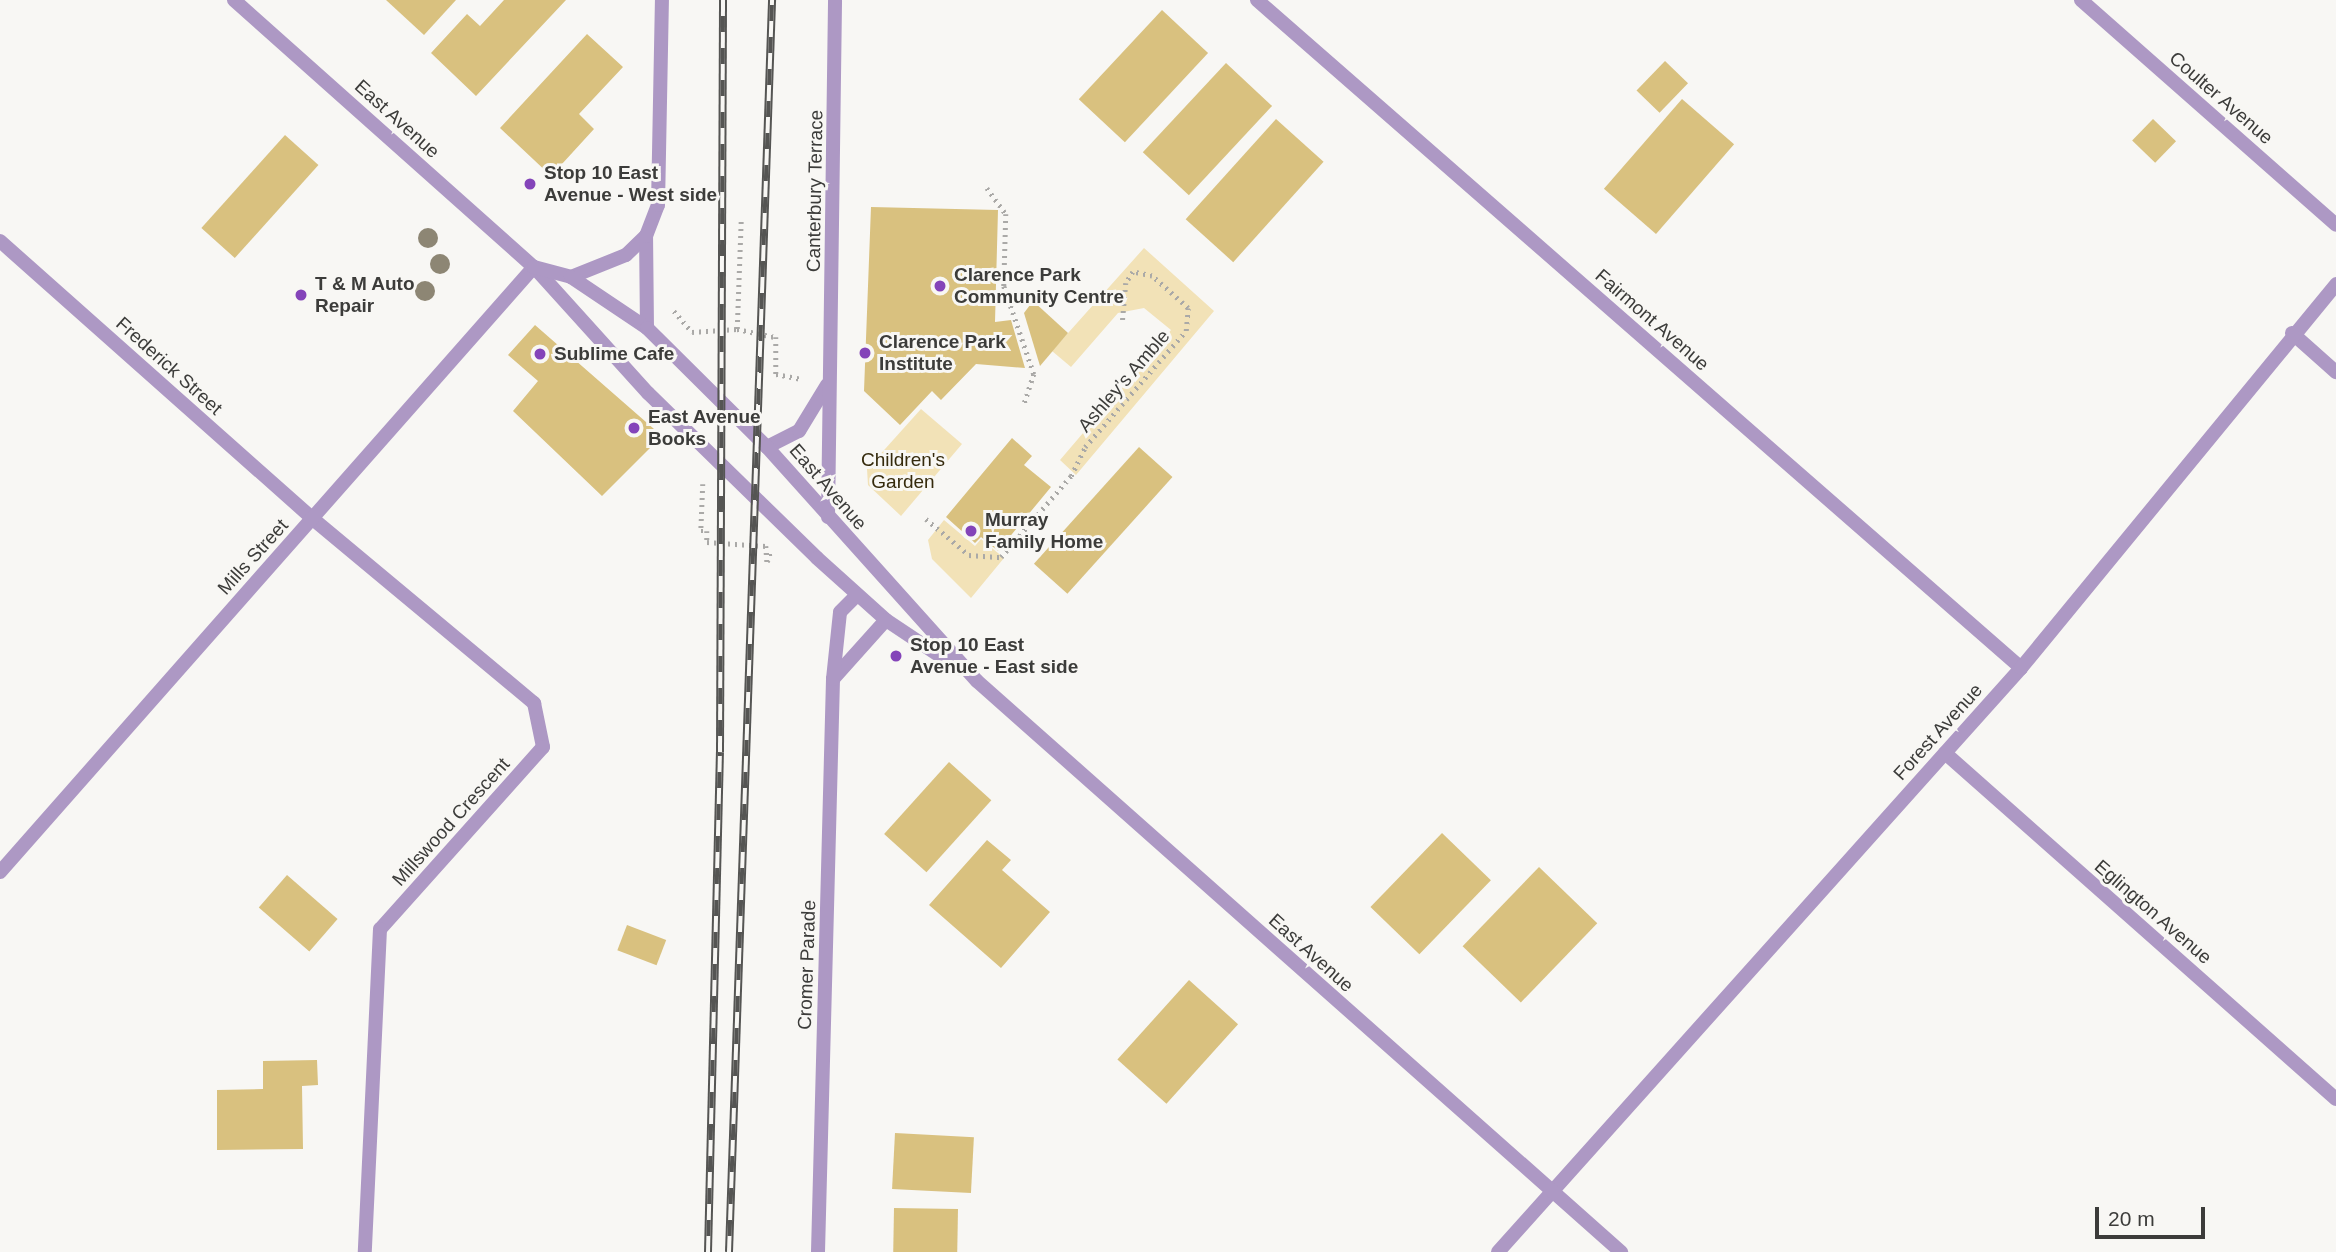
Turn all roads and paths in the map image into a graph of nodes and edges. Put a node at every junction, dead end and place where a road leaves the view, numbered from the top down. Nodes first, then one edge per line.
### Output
1 (234, 0) edge
2 (662, 0) edge
3 (835, 0) edge
4 (1257, 0) edge
5 (2081, 0) edge
6 (987, 188) dead end
7 (741, 220) dead end
8 (2336, 225) edge
9 (646, 236) junction
10 (0, 241) edge
11 (534, 267) junction
12 (571, 277) junction
13 (2336, 284) edge
14 (668, 303) dead end
15 (1123, 321) dead end
16 (647, 328) junction
17 (737, 329) junction
18 (2292, 333) junction
19 (2336, 372) edge
20 (828, 384) junction
21 (1024, 404) dead end
22 (767, 447) junction
23 (703, 471) dead end
24 (828, 517) junction
25 (313, 519) junction
26 (926, 519) dead end
27 (783, 554) dead end
28 (857, 594) junction
29 (886, 620) junction
30 (2021, 668) junction
31 (833, 679) junction
32 (977, 681) junction
33 (1945, 753) junction
34 (0, 872) edge
35 (2336, 1099) edge
36 (1552, 1193) junction
37 (365, 1252) edge
38 (818, 1252) edge
39 (1498, 1252) edge
40 (1621, 1252) edge

1 - 11 street, East Avenue
2 - 9 street
3 - 20 street, Canterbury Terrace
4 - 30 street, Fairmont Avenue
5 - 8 street, Coulter Avenue
6 - 21 path
7 - 17 path
9 - 12 street
9 - 16 street
10 - 25 street, Frederick Street
11 - 12 street, East Avenue
11 - 25 street, Mills Street
11 - 28 street, East Avenue
12 - 16 street, East Avenue
13 - 18 street, Forest Avenue
14 - 17 path
15 - 26 path, Ashley’s Amble
16 - 22 street, East Avenue
17 - 20 path
18 - 19 street
18 - 30 street, Forest Avenue
20 - 22 street
20 - 24 street, Canterbury Terrace
22 - 24 street, East Avenue
23 - 27 path
24 - 32 street, East Avenue
25 - 34 street, Mills Street
25 - 37 street, Millswood Crescent
28 - 29 street, East Avenue
28 - 31 street, Cromer Parade
29 - 31 street
29 - 32 street, East Avenue
30 - 33 street, Forest Avenue
31 - 38 street, Cromer Parade
32 - 36 street, East Avenue
33 - 35 street, Eglington Avenue
33 - 36 street, Forest Avenue
36 - 39 street, Forest Avenue
36 - 40 street, East Avenue

